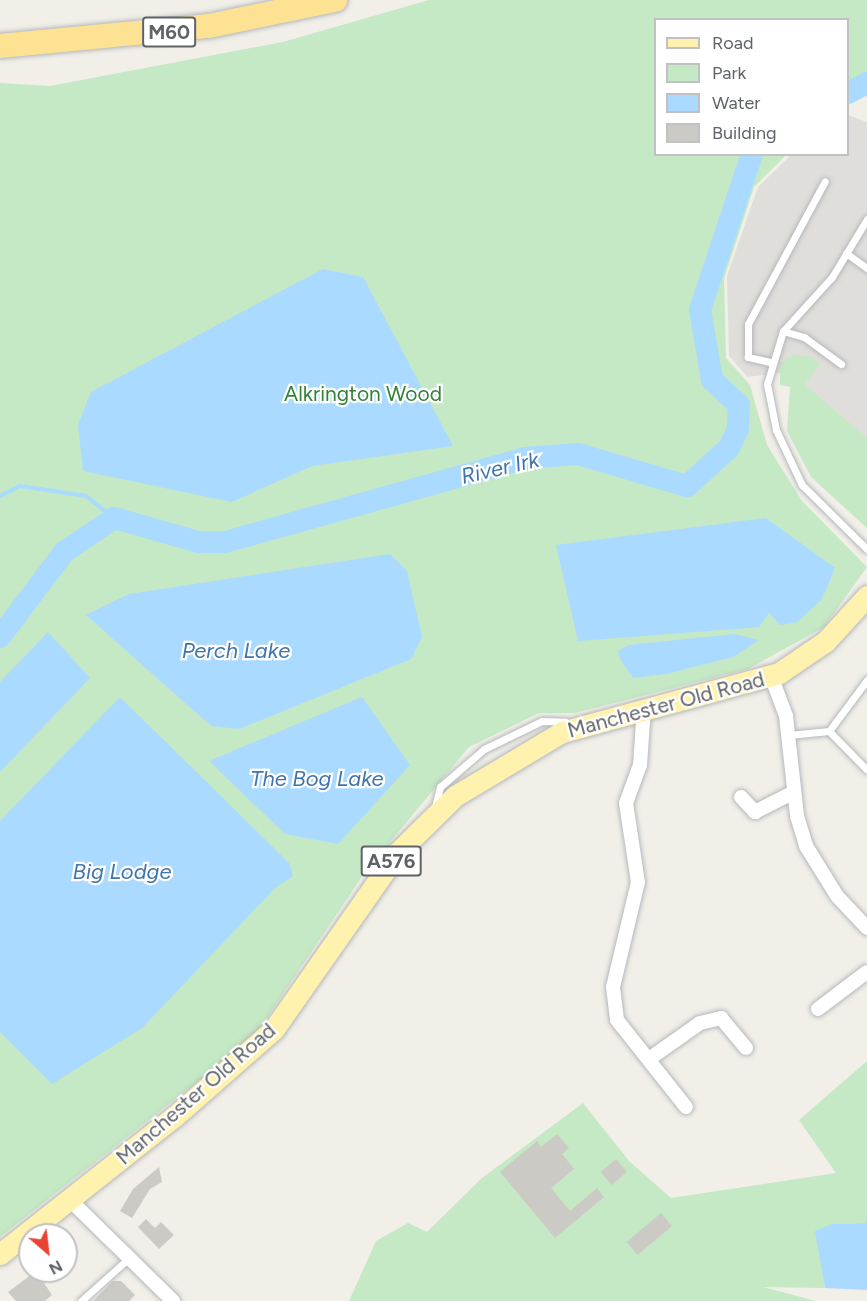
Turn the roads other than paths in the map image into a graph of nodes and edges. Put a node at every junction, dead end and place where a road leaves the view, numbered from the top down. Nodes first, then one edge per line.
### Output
1 (335, 0) edge
2 (0, 46) edge
3 (825, 181) dead end
4 (867, 219) edge
5 (846, 253) junction
6 (867, 268) edge
7 (783, 331) junction
8 (770, 362) junction
9 (841, 364) dead end
10 (867, 549) edge
11 (867, 596) edge
12 (771, 676) junction
13 (867, 680) edge
14 (644, 707) junction
15 (829, 731) junction
16 (789, 735) junction
17 (867, 770) edge
18 (794, 792) junction
19 (741, 797) dead end
20 (867, 928) edge
21 (867, 972) edge
22 (818, 1009) dead end
23 (746, 1048) dead end
24 (649, 1059) junction
25 (686, 1107) dead end
26 (69, 1199) junction
27 (0, 1254) edge
28 (129, 1258) junction
29 (81, 1301) edge
30 (173, 1301) edge

1 - 2 highway, M60
3 - 8 lane
4 - 5 lane
5 - 6 lane
5 - 7 lane
7 - 8 lane
7 - 9 lane
8 - 10 lane
11 - 12 main road, Manchester Old Road / A576
12 - 14 main road, Manchester Old Road / A576
12 - 16 street
13 - 15 lane
14 - 24 street
14 - 26 main road, Manchester Old Road / A576
15 - 16 lane
15 - 17 lane
16 - 18 street
18 - 19 street
18 - 20 street
21 - 22 street
23 - 24 street
24 - 25 street
26 - 27 main road, Manchester Old Road / A576
26 - 28 street
28 - 29 lane
28 - 30 street

